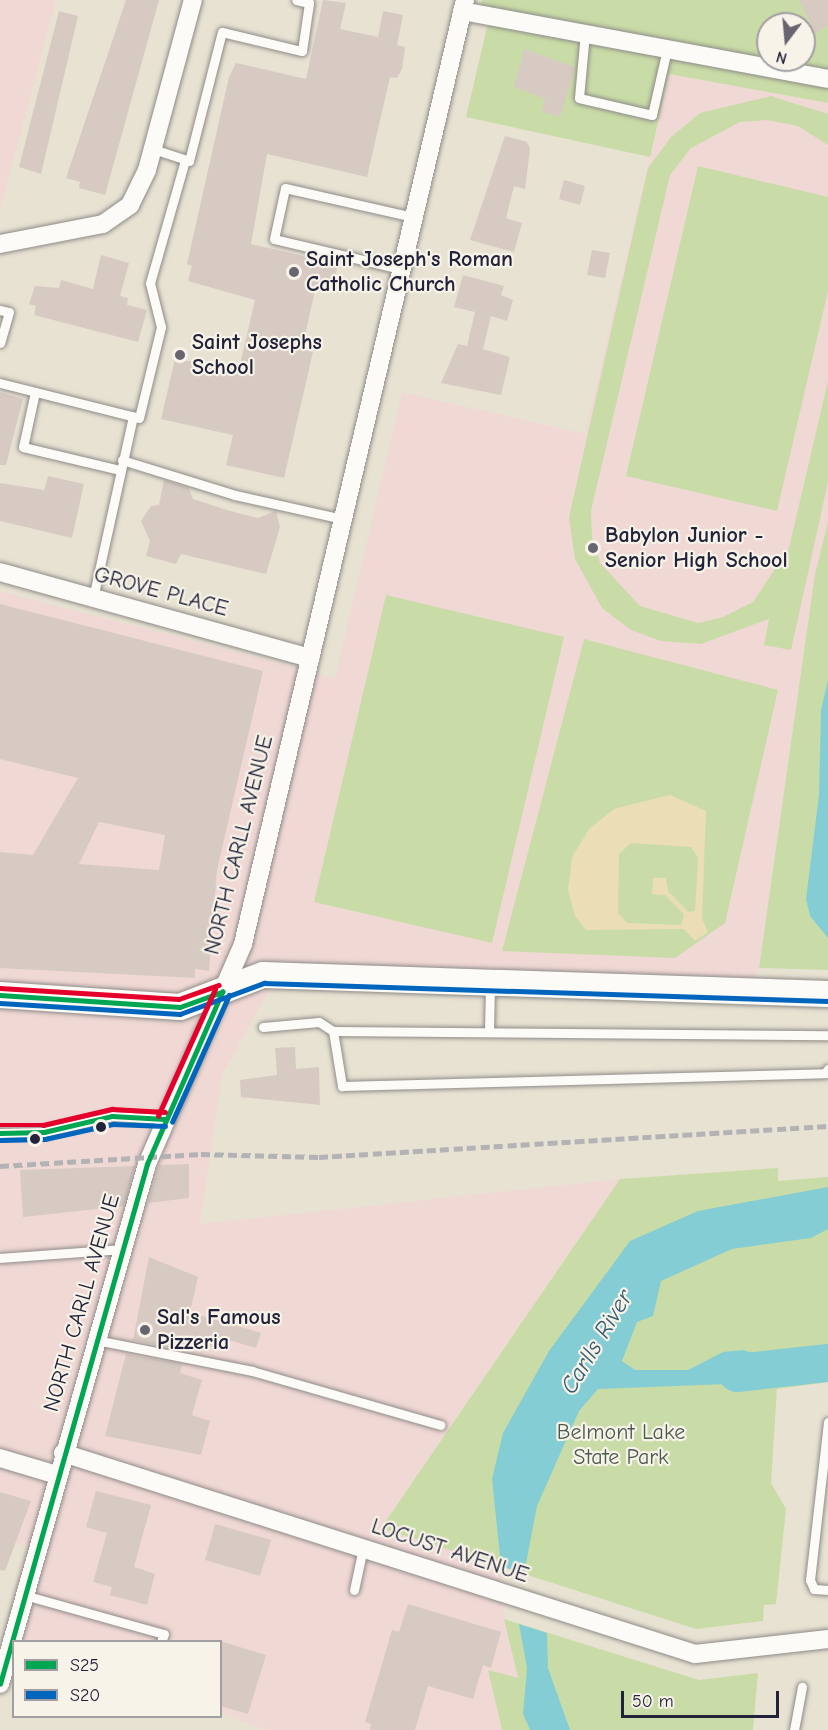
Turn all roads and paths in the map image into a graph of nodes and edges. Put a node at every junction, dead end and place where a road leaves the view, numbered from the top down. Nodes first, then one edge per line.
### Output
1 (193, 0) edge
2 (296, 0) edge
3 (464, 5) edge
4 (585, 33) junction
5 (667, 49) junction
6 (828, 79) edge
7 (153, 149) junction
8 (185, 160) junction
9 (414, 217) junction
10 (0, 244) edge
11 (401, 269) junction
12 (0, 310) edge
13 (0, 344) edge
14 (0, 383) edge
15 (35, 392) junction
16 (133, 416) junction
17 (122, 460) junction
18 (120, 470) junction
19 (343, 519) junction
20 (0, 572) edge
21 (93, 598) junction
22 (310, 658) junction
23 (490, 983) junction
24 (222, 992) junction
25 (828, 994) edge
26 (0, 995) edge
27 (263, 1027) dead end
28 (333, 1031) junction
29 (489, 1032) junction
30 (828, 1035) edge
31 (828, 1069) edge
32 (165, 1119) junction
33 (0, 1133) edge
34 (122, 1249) junction
35 (0, 1258) edge
36 (96, 1340) junction
37 (828, 1422) edge
38 (440, 1425) dead end
39 (63, 1453) junction
40 (0, 1458) edge
41 (57, 1475) junction
42 (363, 1548) junction
43 (354, 1590) dead end
44 (828, 1590) edge
45 (24, 1595) junction
46 (828, 1639) edge
47 (161, 1640) edge
48 (1, 1677) edge
49 (802, 1687) dead end
50 (794, 1730) edge

1 - 7 street
2 - 8 lane
3 - 4 street
3 - 9 street, NORTH CARLL AVENUE
4 - 5 street
4 - 5 lane
5 - 6 street
7 - 8 lane
7 - 10 street
8 - 16 lane
9 - 11 street, NORTH CARLL AVENUE
9 - 11 lane
11 - 19 street, NORTH CARLL AVENUE
12 - 13 lane
14 - 15 lane
15 - 16 lane
15 - 18 lane
16 - 17 lane
17 - 18 lane
17 - 19 lane
18 - 21 lane
19 - 22 street, NORTH CARLL AVENUE
20 - 21 street, GROVE PLACE
21 - 22 street, GROVE PLACE
22 - 24 street, NORTH CARLL AVENUE
23 - 24 main road
23 - 25 main road
23 - 29 lane
24 - 26 main road
24 - 32 street, NORTH CARLL AVENUE
27 - 28 lane
28 - 29 lane
28 - 31 lane
29 - 30 lane
32 - 33 lane
32 - 34 street, NORTH CARLL AVENUE
34 - 35 lane
34 - 36 street, NORTH CARLL AVENUE
36 - 38 lane
36 - 39 street, NORTH CARLL AVENUE
37 - 44 lane
39 - 41 street, NORTH CARLL AVENUE
39 - 42 street, LOCUST AVENUE
40 - 41 street
41 - 45 street, NORTH CARLL AVENUE
42 - 43 lane
42 - 46 street, LOCUST AVENUE
45 - 47 lane
45 - 48 street, NORTH CARLL AVENUE
49 - 50 lane

